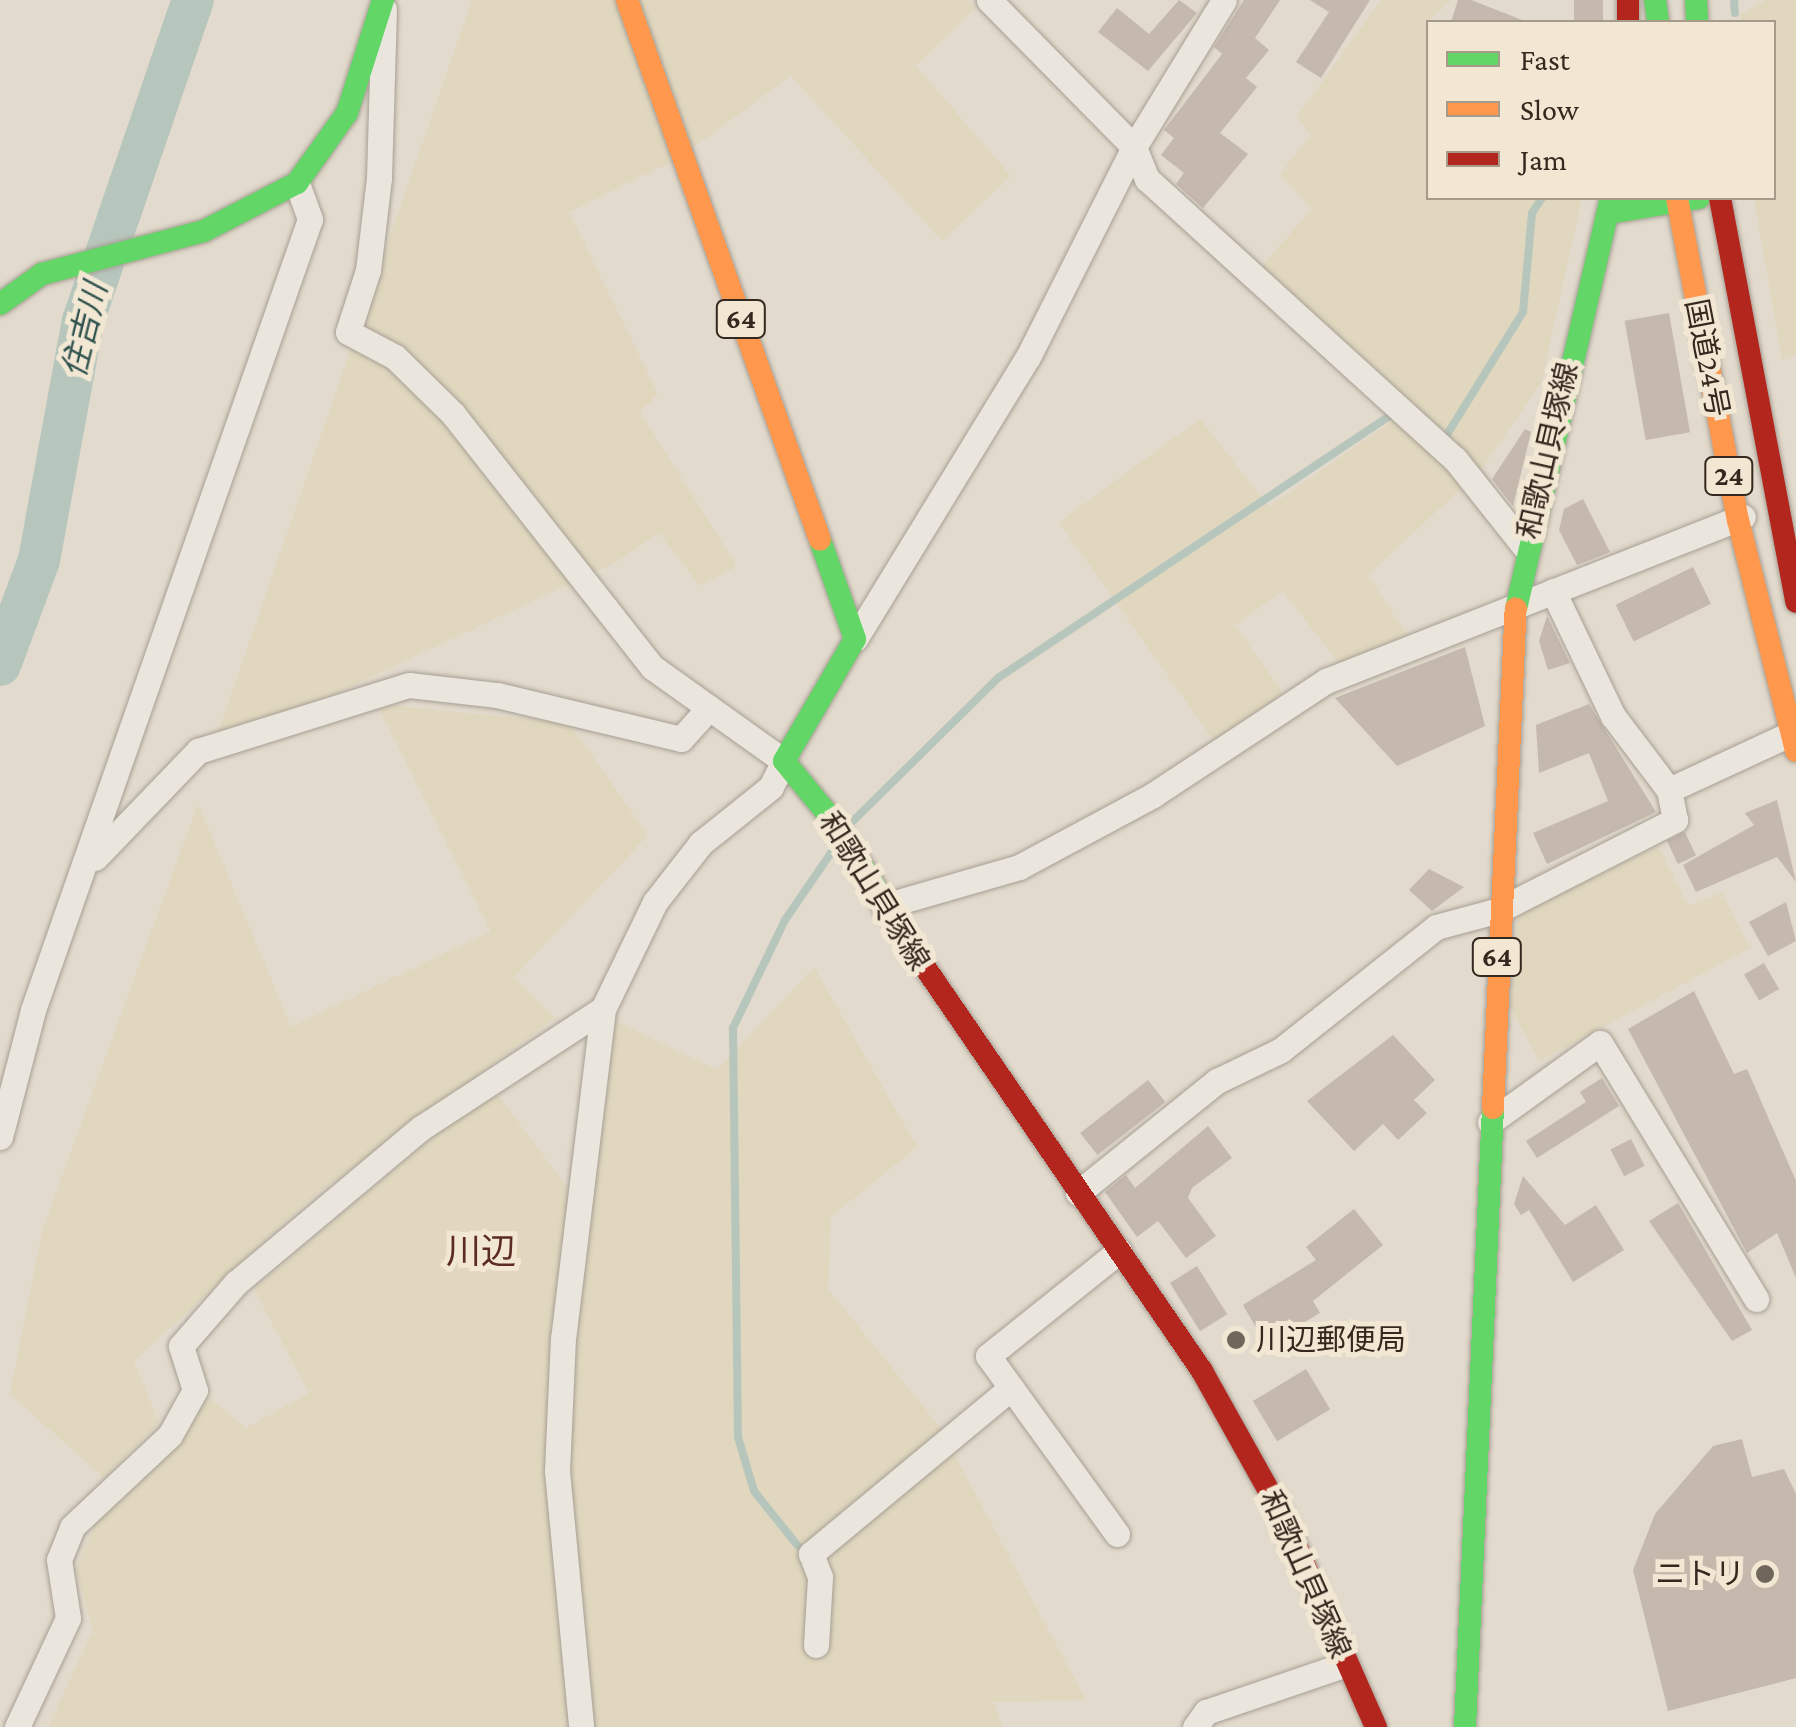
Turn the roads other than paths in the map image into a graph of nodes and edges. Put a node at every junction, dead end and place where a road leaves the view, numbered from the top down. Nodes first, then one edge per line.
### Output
1 (627, 0) edge
2 (989, 0) edge
3 (1224, 0) edge
4 (383, 1) edge
5 (1134, 147) junction
6 (297, 183) junction
7 (1720, 200) edge
8 (1685, 201) edge
9 (1610, 205) edge
10 (0, 304) edge
11 (1785, 493) edge
12 (1738, 520) junction
13 (1524, 546) junction
14 (1553, 591) junction
15 (1796, 602) edge
16 (1516, 605) junction
17 (855, 639) junction
18 (710, 708) junction
19 (1794, 738) edge
20 (784, 761) junction
21 (1669, 790) junction
22 (88, 866) junction
23 (884, 906) junction
24 (1499, 910) junction
25 (604, 1008) junction
26 (1490, 1122) junction
27 (0, 1138) edge
28 (1078, 1193) junction
29 (1120, 1251) junction
30 (1756, 1299) dead end
31 (1011, 1388) junction
32 (1117, 1534) dead end
33 (816, 1644) dead end
34 (1346, 1664) junction
35 (18, 1727) edge
36 (581, 1727) edge
37 (1196, 1727) edge
38 (1376, 1727) edge
39 (1464, 1727) edge

1 - 17 main road, 64
2 - 5 street
3 - 5 street
4 - 6 main road
4 - 18 street
5 - 13 street
5 - 17 street
6 - 10 main road
6 - 22 street
7 - 11 main road, 国道24号 / 24
8 - 9 main road
8 - 12 main road, 国道24号 / 24
9 - 13 main road, 和歌山貝塚線 / 64
11 - 12 street
11 - 15 main road, 国道24号 / 24
12 - 14 street
12 - 19 main road, 国道24号 / 24
13 - 16 main road, 和歌山貝塚線 / 64
14 - 16 street
14 - 21 street
16 - 23 street
16 - 24 main road, 和歌山貝塚線 / 64
17 - 20 main road
18 - 20 street
18 - 22 street
19 - 21 street
20 - 23 main road, 和歌山貝塚線
20 - 25 street
21 - 24 street
22 - 27 street
23 - 28 main road, 和歌山貝塚線
24 - 26 main road, 和歌山貝塚線 / 64
24 - 28 street
25 - 35 street
25 - 36 street
26 - 30 street
26 - 39 main road, 和歌山貝塚線 / 64
28 - 29 main road, 和歌山貝塚線
29 - 31 street
29 - 34 main road, 和歌山貝塚線
31 - 32 street
31 - 33 street
34 - 37 street
34 - 38 main road, 和歌山貝塚線

